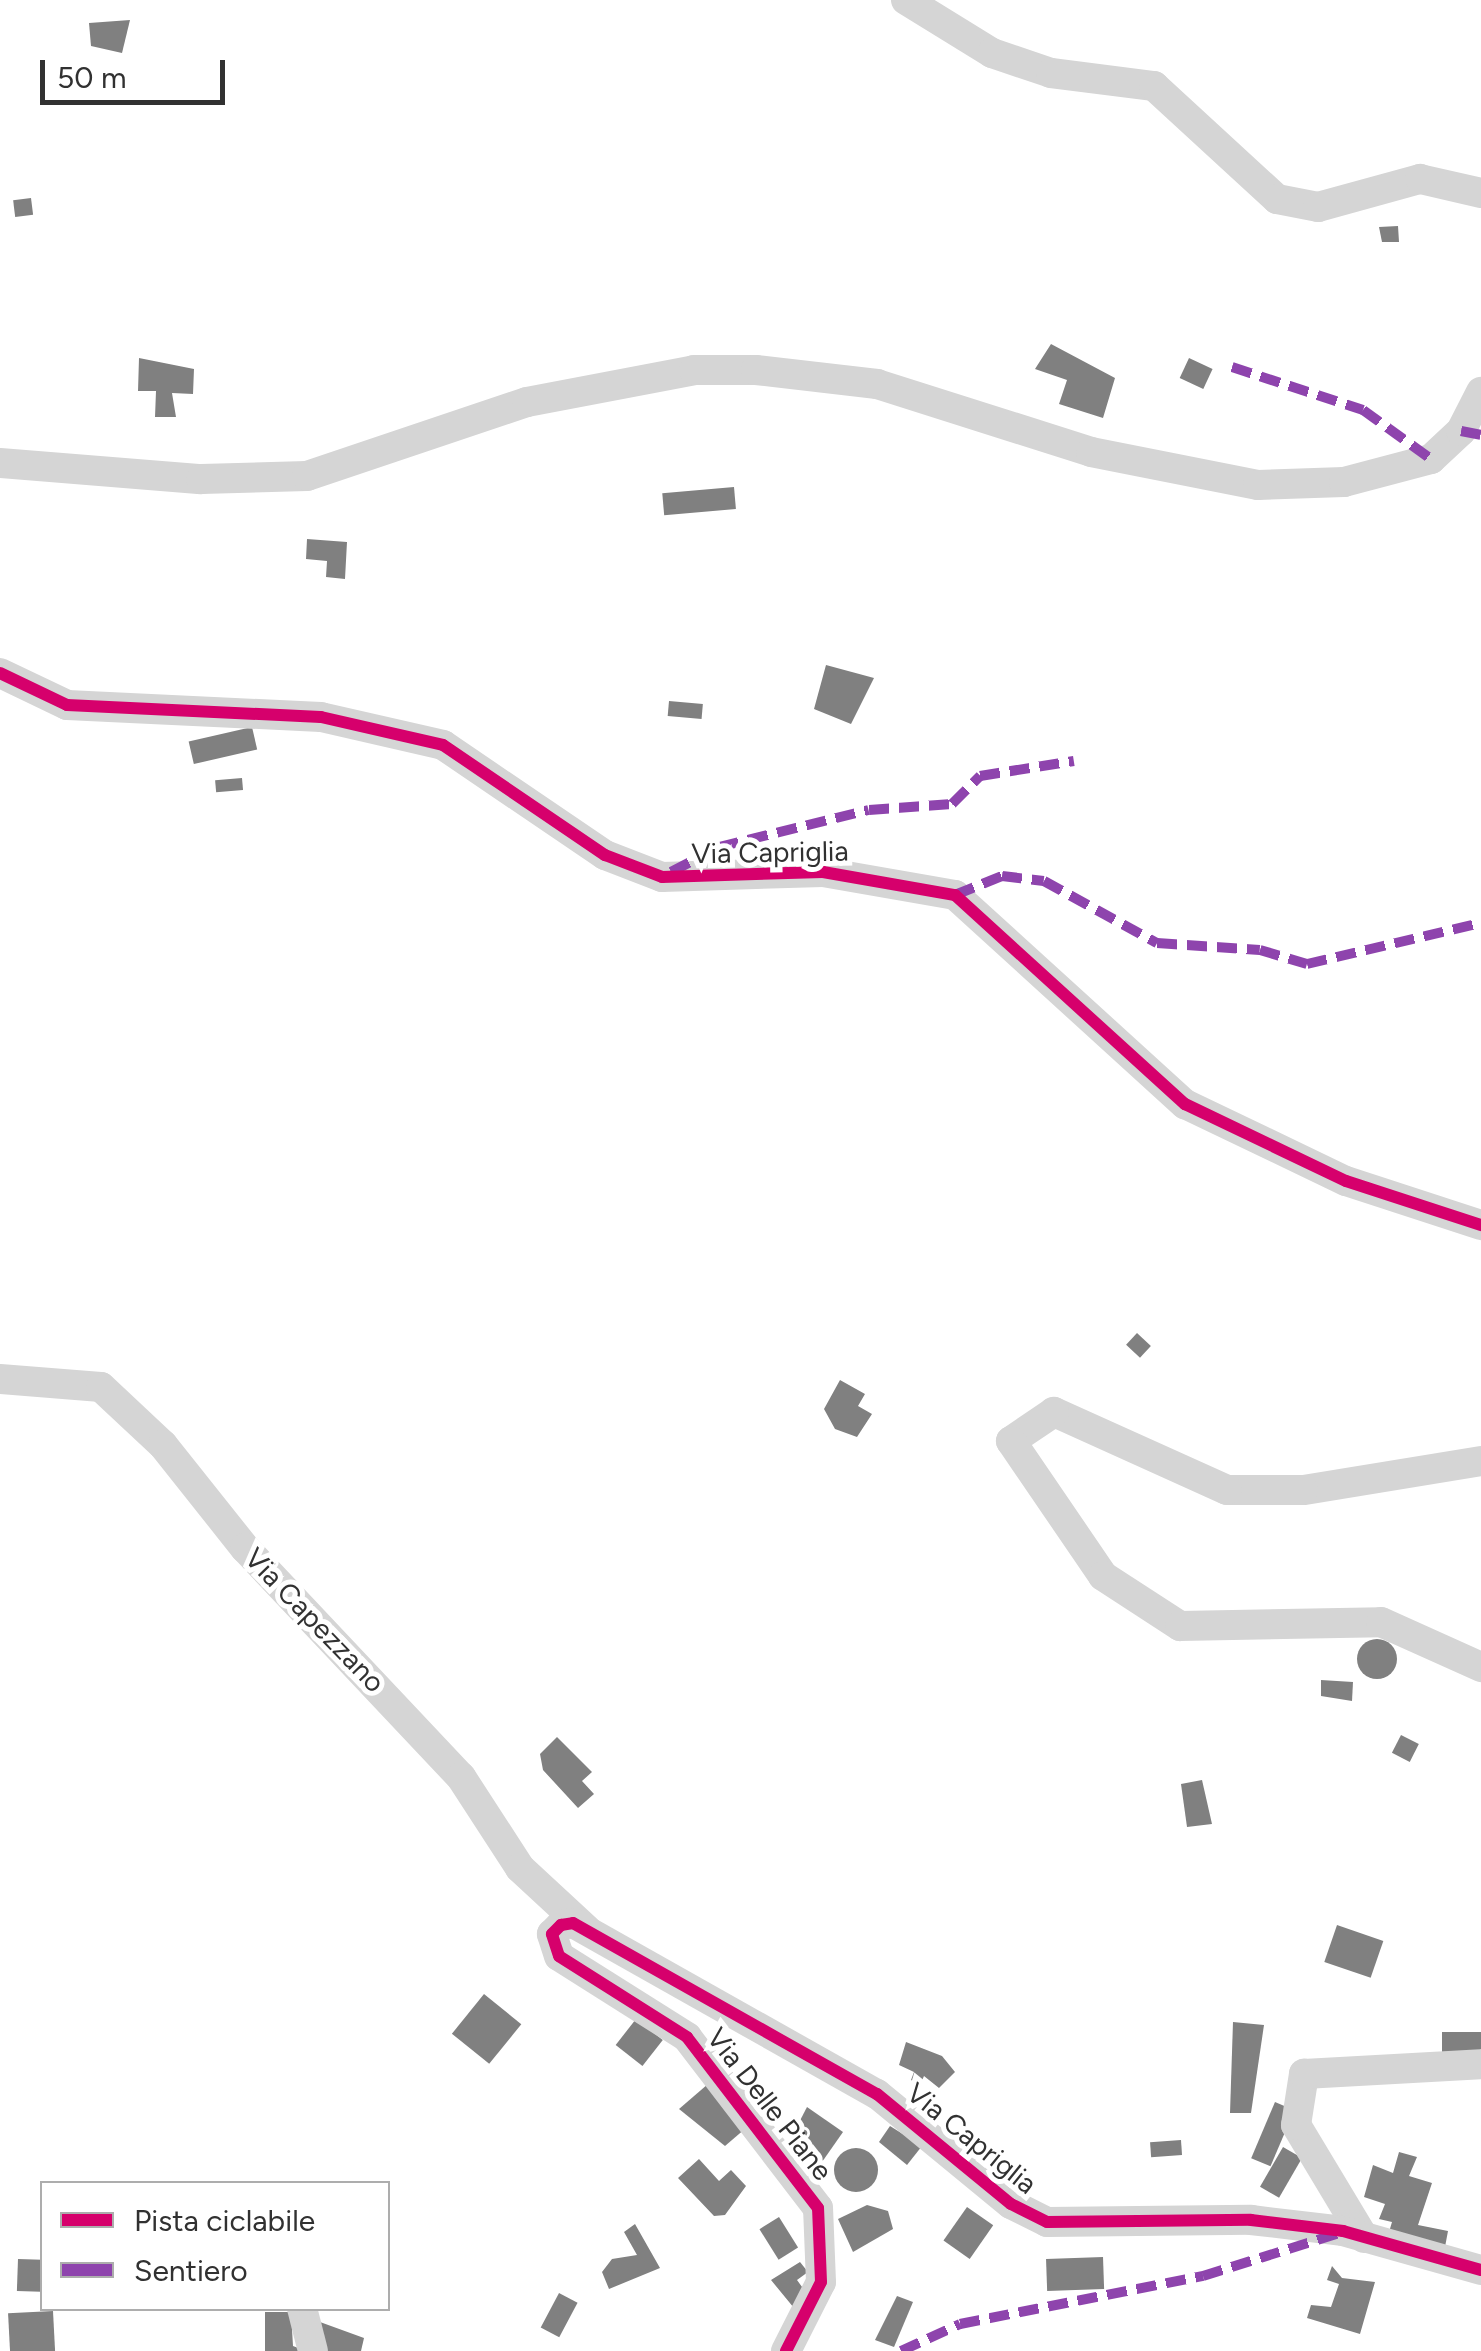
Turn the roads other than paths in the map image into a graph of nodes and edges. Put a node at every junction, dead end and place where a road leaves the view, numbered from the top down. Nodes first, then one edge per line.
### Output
1 (906, 0) edge
2 (1481, 193) edge
3 (1481, 392) edge
4 (0, 464) edge
5 (0, 673) edge
6 (1481, 1225) edge
7 (0, 1379) edge
8 (1481, 1462) edge
9 (1481, 1667) edge
10 (590, 1932) junction
11 (1481, 2064) edge
12 (1364, 2238) junction
13 (1481, 2270) edge
14 (303, 2311) edge
15 (313, 2351) edge
16 (786, 2351) edge

1 - 2 street
3 - 4 street
5 - 6 street, Via Capriglia
7 - 10 street, Via Capezzano
8 - 9 street
10 - 12 street, Via Capriglia
10 - 16 street, Via Delle Piane
11 - 12 street
12 - 13 street, Via Capriglia
14 - 15 street

